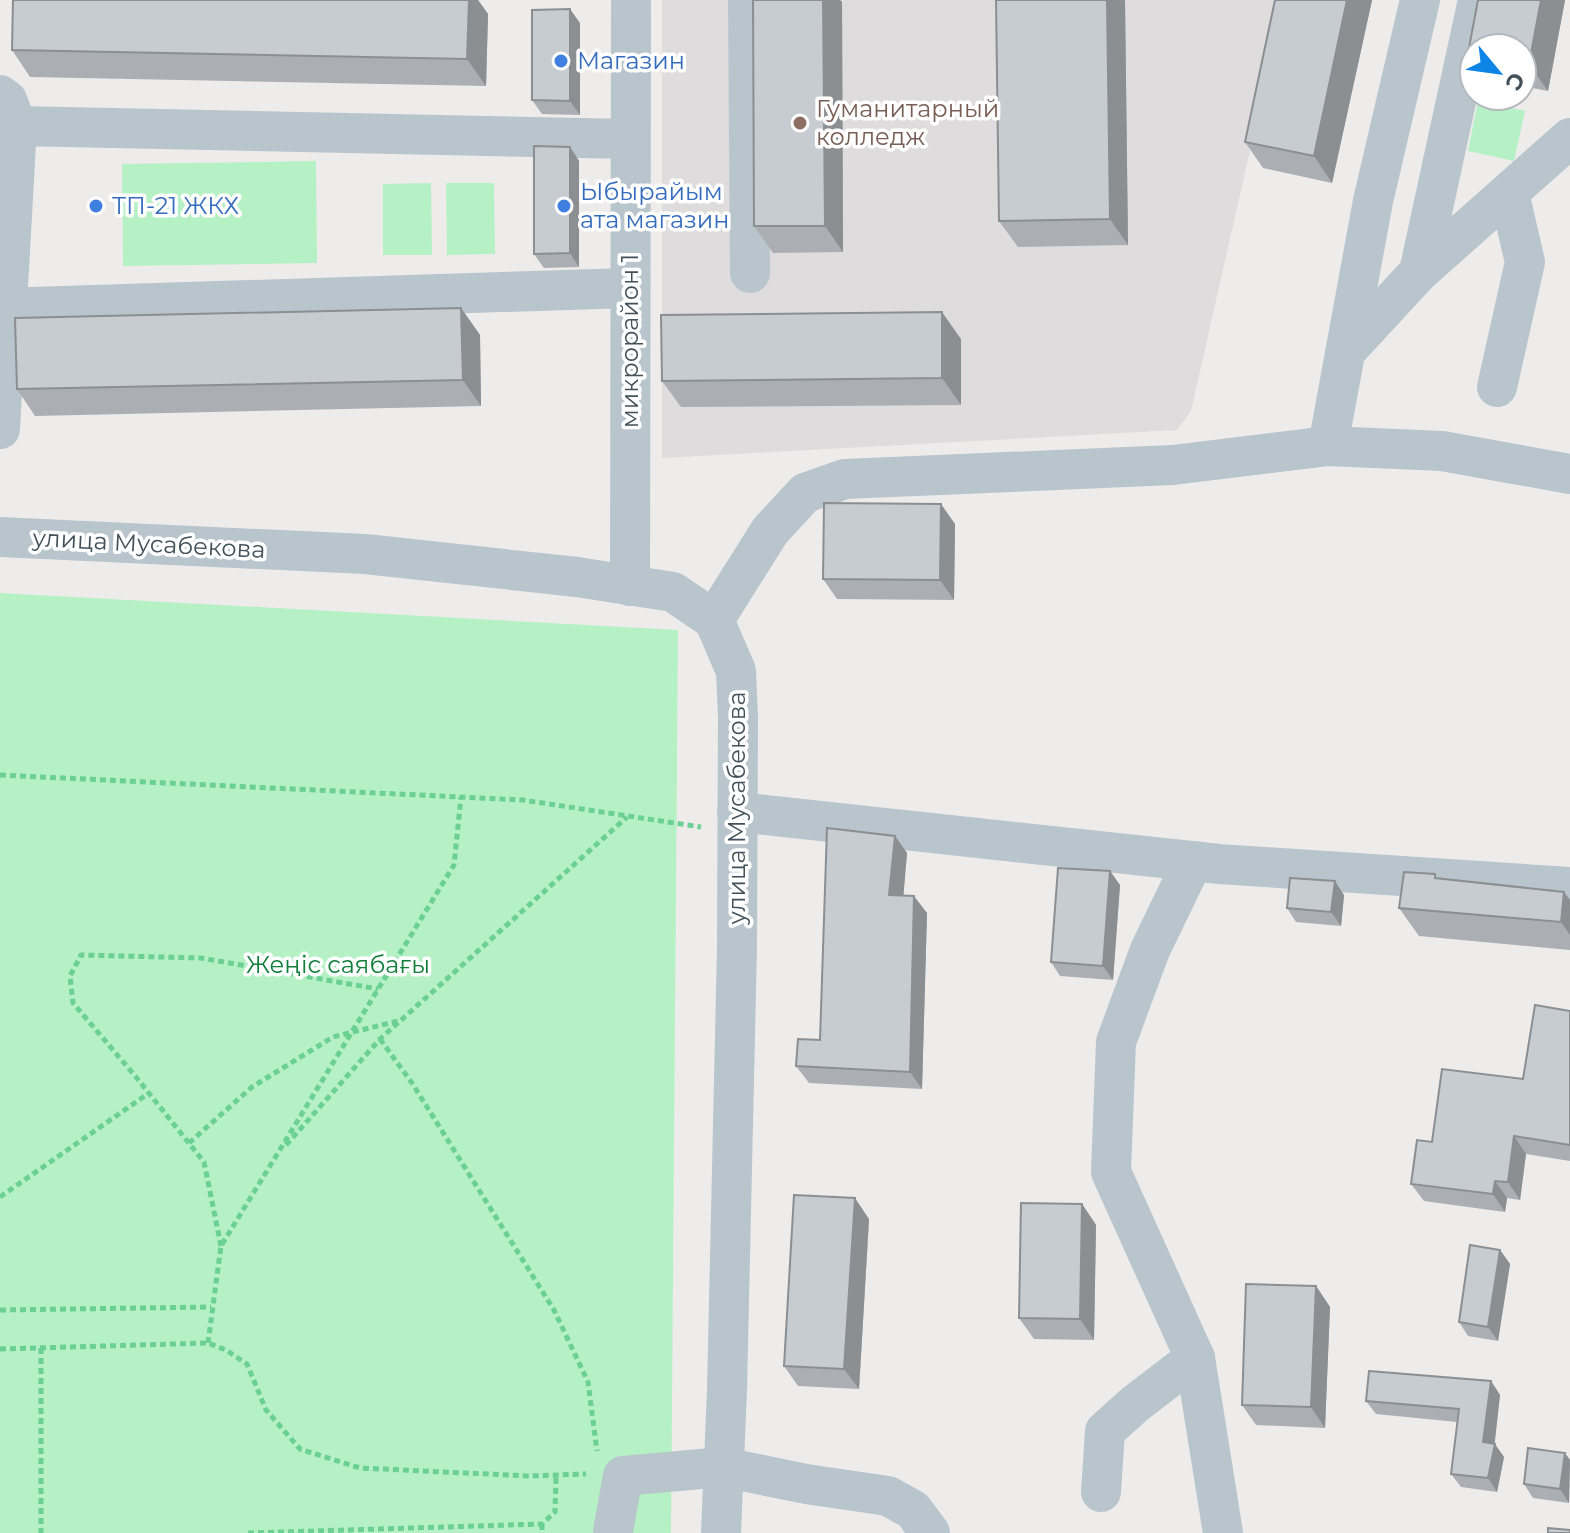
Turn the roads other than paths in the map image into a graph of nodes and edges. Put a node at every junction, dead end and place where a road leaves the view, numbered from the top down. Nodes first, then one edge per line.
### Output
1 (631, 0) edge
2 (748, 0) edge
3 (1420, 0) edge
4 (1478, 0) edge
5 (9, 111) edge
6 (1570, 138) edge
7 (630, 139) junction
8 (1509, 193) junction
9 (1419, 272) junction
10 (750, 273) dead end
11 (630, 288) junction
12 (3, 308) edge
13 (1346, 351) junction
14 (1497, 387) dead end
15 (0, 429) edge
16 (1328, 446) junction
17 (1570, 474) edge
18 (0, 537) edge
19 (630, 586) junction
20 (714, 620) junction
21 (719, 820) junction
22 (1193, 861) junction
23 (1570, 887) edge
24 (1195, 1358) junction
25 (723, 1467) junction
26 (1101, 1492) dead end
27 (613, 1531) edge
28 (721, 1533) edge
29 (930, 1533) edge
30 (1223, 1533) edge

1 - 7 street, микрорайон 1
2 - 10 street
3 - 13 street
4 - 9 street
5 - 7 street
5 - 12 street
6 - 8 street
7 - 11 street, микрорайон 1
8 - 9 street
8 - 14 street
9 - 13 street
11 - 12 street
11 - 19 street, микрорайон 1
12 - 15 street
13 - 16 street
16 - 17 street
16 - 20 street
18 - 19 street, улица Мусабекова
19 - 20 street, улица Мусабекова
20 - 21 street, улица Мусабекова
21 - 22 street
21 - 25 street, улица Мусабекова
22 - 23 street
22 - 24 street
24 - 26 street
24 - 30 street
25 - 27 street
25 - 28 street, улица Мусабекова
25 - 29 street

